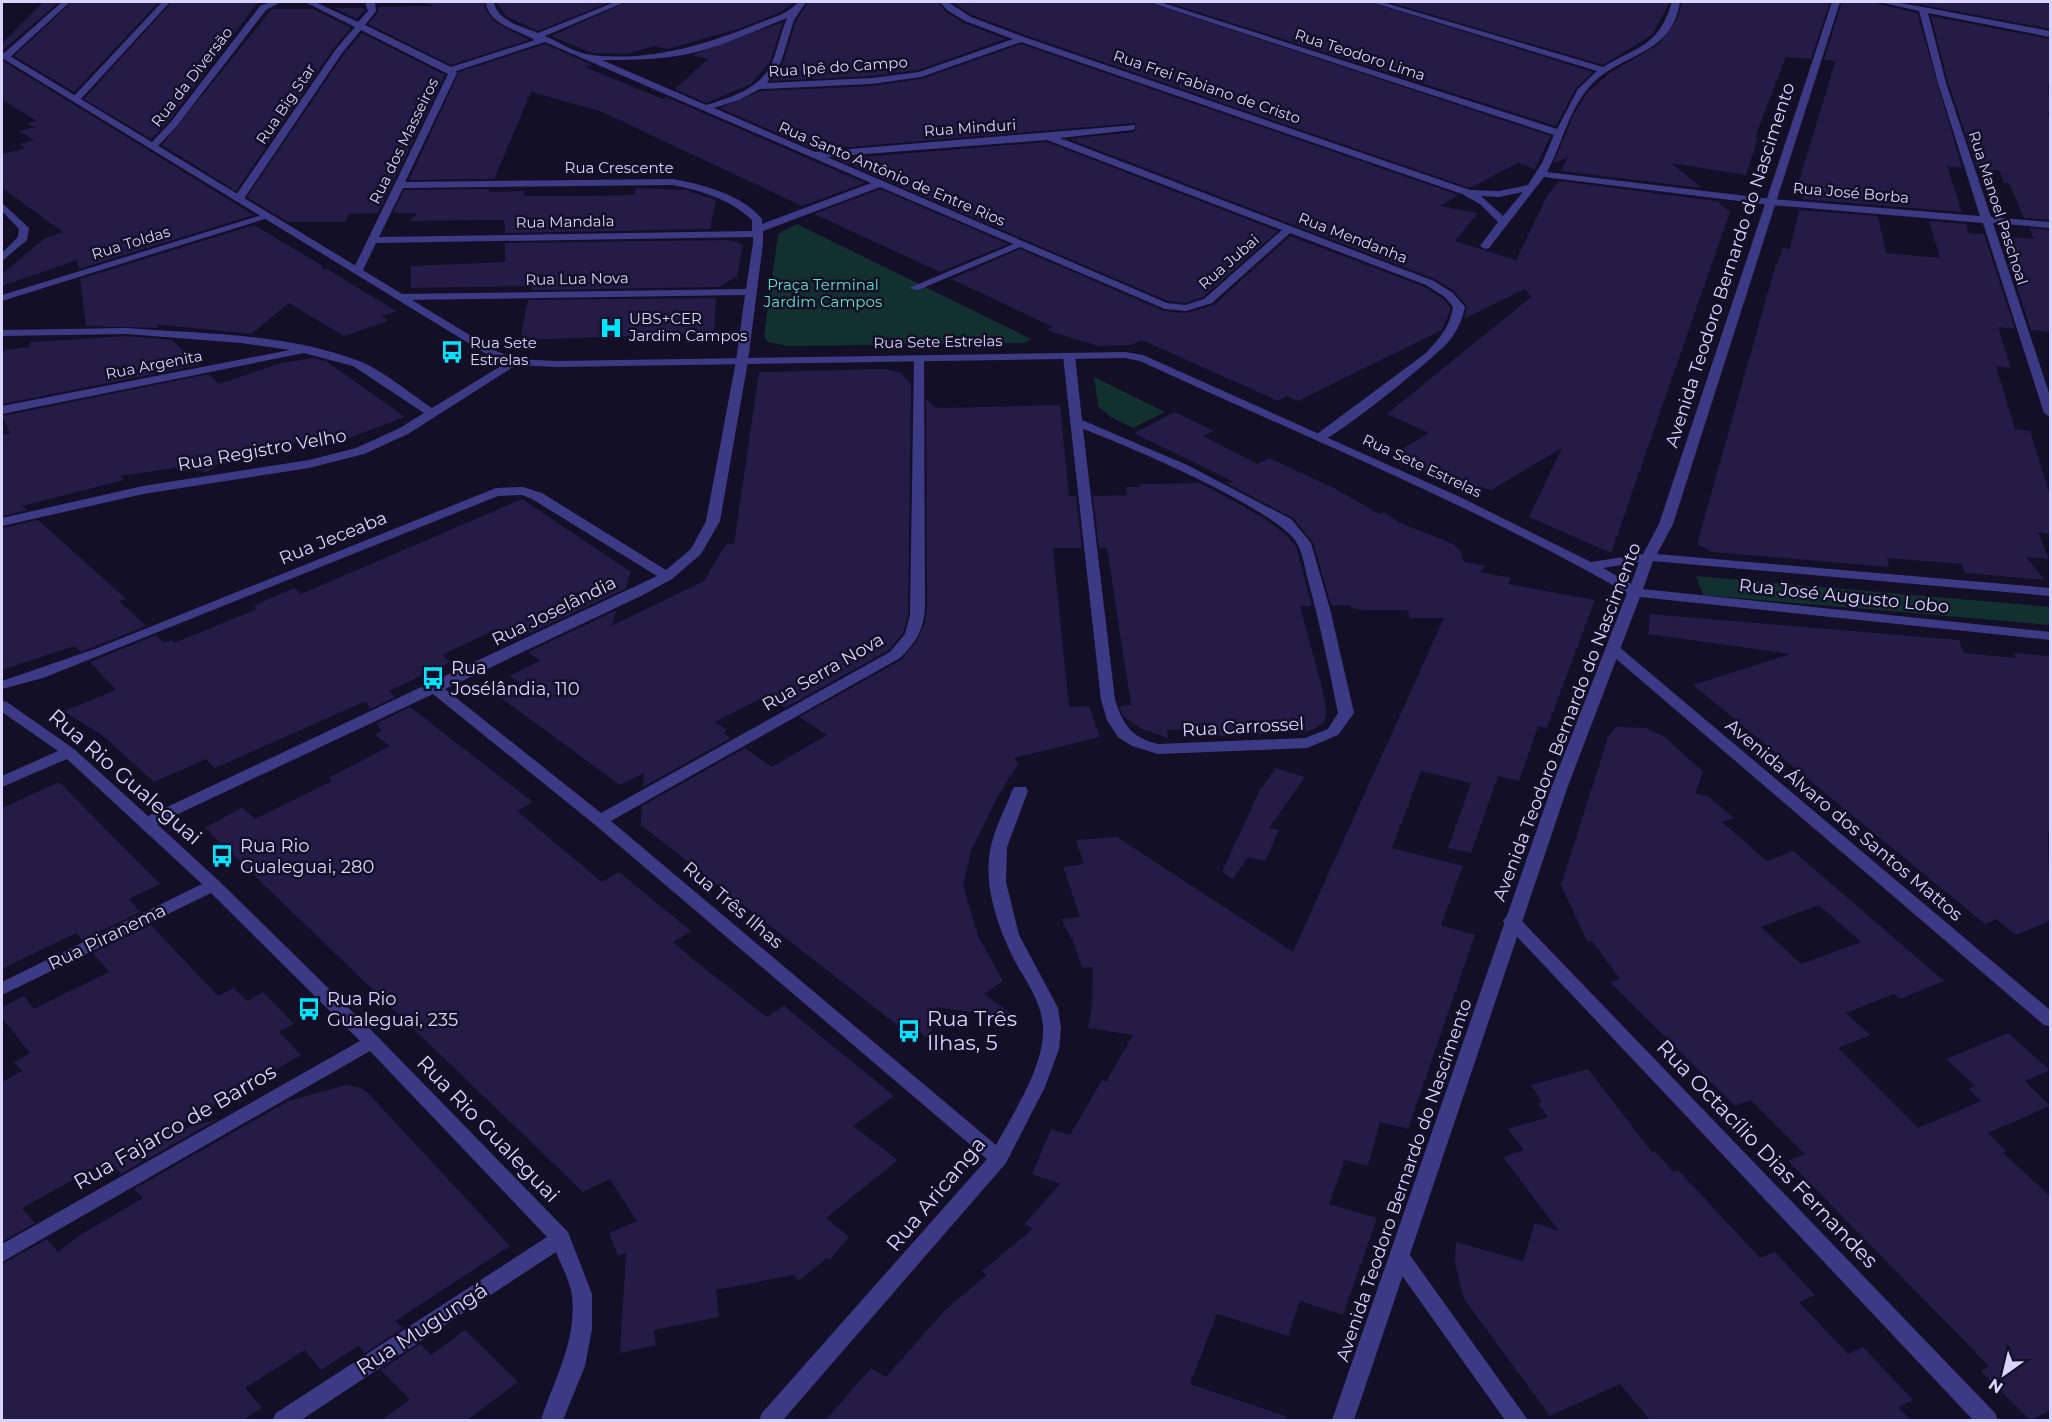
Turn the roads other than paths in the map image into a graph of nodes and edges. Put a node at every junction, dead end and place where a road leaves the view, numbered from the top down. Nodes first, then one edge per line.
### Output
1 (66, 2) edge
2 (166, 2) edge
3 (277, 2) edge
4 (309, 2) edge
5 (369, 2) edge
6 (490, 2) edge
7 (621, 2) edge
8 (802, 2) edge
9 (944, 2) edge
10 (1153, 2) edge
11 (1394, 2) edge
12 (1676, 2) edge
13 (1836, 2) edge
14 (1883, 2) edge
15 (1379, 3) edge
16 (1923, 9) junction
17 (792, 13) junction
18 (359, 27) junction
19 (2050, 34) edge
20 (538, 39) junction
21 (1021, 39) junction
22 (3, 56) edge
23 (589, 58) junction
24 (451, 70) junction
25 (1605, 70) junction
26 (759, 86) junction
27 (76, 99) junction
28 (703, 109) junction
29 (1132, 128) dead end
30 (1559, 133) junction
31 (1048, 138) junction
32 (153, 146) junction
33 (811, 155) junction
34 (1542, 174) junction
35 (399, 184) junction
36 (878, 184) junction
37 (1530, 188) junction
38 (1466, 192) junction
39 (239, 198) junction
40 (1771, 202) junction
41 (4, 211) edge
42 (269, 216) junction
43 (1985, 220) junction
44 (1502, 221) junction
45 (2050, 225) edge
46 (1288, 230) junction
47 (759, 232) junction
48 (372, 240) junction
49 (1020, 245) junction
50 (1485, 246) dead end
51 (2, 258) edge
52 (358, 270) junction
53 (914, 288) dead end
54 (751, 292) junction
55 (403, 297) junction
56 (2, 298) edge
57 (1186, 308) joint
58 (2, 333) edge
59 (311, 350) junction
60 (1069, 356) junction
61 (920, 359) junction
62 (742, 361) junction
63 (515, 362) junction
64 (2, 410) edge
65 (2050, 413) edge
66 (434, 414) junction
67 (1076, 422) junction
68 (1321, 437) junction
69 (2, 522) edge
70 (1648, 557) junction
71 (1589, 566) junction
72 (667, 576) junction
73 (1635, 592) junction
74 (2050, 592) edge
75 (2050, 636) edge
76 (1612, 649) junction
77 (2, 685) edge
78 (436, 689) junction
79 (2, 705) edge
80 (69, 752) junction
81 (2, 782) edge
82 (1020, 791) dead end
83 (600, 820) junction
84 (146, 823) junction
85 (213, 885) junction
86 (1512, 921) junction
87 (2, 989) edge
88 (2050, 1020) edge
89 (372, 1042) junction
90 (999, 1158) junction
91 (561, 1238) junction
92 (2, 1254) edge
93 (1400, 1257) junction
94 (284, 1420) edge
95 (552, 1420) edge
96 (770, 1420) edge
97 (1343, 1420) edge
98 (1517, 1420) edge
99 (1987, 1420) edge

1 - 22 street
2 - 27 street
3 - 32 street, Rua da Diversão
4 - 18 street, Rua dos Masseiros
5 - 18 street, Rua Big Star
6 - 20 street, Rua Santo Antônio de Entre Rios
7 - 20 street
8 - 17 street
9 - 21 street, Rua Frei Fabiano de Cristo
10 - 30 street, Rua Teodoro Lima
11 - 15 street
12 - 25 street
13 - 40 street, Avenida Teodoro Bernardo do Nascimento
14 - 16 street
15 - 25 street
16 - 19 street
16 - 43 street, Rua Manoel Paschoal
17 - 23 street
17 - 26 street
18 - 24 street, Rua dos Masseiros
18 - 39 street, Rua Big Star
20 - 23 street, Rua Santo Antônio de Entre Rios
20 - 24 street
21 - 26 street, Rua Ipê do Campo
21 - 38 street, Rua Frei Fabiano de Cristo
22 - 27 street, Rua Sete Estrelas
23 - 28 street, Rua Santo Antônio de Entre Rios
24 - 35 street, Rua dos Masseiros
25 - 30 street
26 - 28 street
27 - 32 street, Rua Sete Estrelas
28 - 33 street, Rua Santo Antônio de Entre Rios
29 - 31 street, Rua Minduri
30 - 34 street
31 - 33 street, Rua Minduri
31 - 46 street, Rua Mendanha
32 - 39 street, Rua Sete Estrelas
33 - 36 street, Rua Santo Antônio de Entre Rios
34 - 37 street
34 - 40 street, Rua José Borba
35 - 47 street, Rua Crescente
35 - 48 street, Rua dos Masseiros
36 - 47 street, Rua Mandala
36 - 49 street, Rua Santo Antônio de Entre Rios
37 - 38 street, Rua Frei Fabiano de Cristo
37 - 44 street
38 - 44 street, Rua Frei Fabiano de Cristo
39 - 42 street, Rua Sete Estrelas
40 - 43 street, Rua José Borba
40 - 70 street, Avenida Teodoro Bernardo do Nascimento
41 - 51 street
42 - 52 street, Rua Sete Estrelas
42 - 56 street, Rua Toldas
43 - 45 street, Rua José Borba
43 - 65 street, Rua Manoel Paschoal
44 - 50 street
46 - 57 street, Rua Jubai
46 - 68 street, Rua Mendanha
47 - 48 street, Rua Mandala
47 - 54 street
48 - 52 street, Rua dos Masseiros
49 - 53 street
49 - 57 street, Rua Santo Antônio de Entre Rios
52 - 55 street, Rua Sete Estrelas
54 - 55 street, Rua Lua Nova
54 - 62 street
55 - 63 street, Rua Sete Estrelas
58 - 59 street
59 - 64 street, Rua Argenita
59 - 66 street
60 - 61 street, Rua Sete Estrelas
60 - 67 street, Rua Carrossel
60 - 68 street, Rua Sete Estrelas
61 - 62 street, Rua Sete Estrelas
61 - 83 street, Rua Serra Nova
62 - 63 street, Rua Sete Estrelas
62 - 72 street, Rua Joselândia
63 - 66 street, Rua Registro Velho
66 - 69 street, Rua Registro Velho
67 - 67 street, Rua Carrossel
68 - 71 street, Rua Sete Estrelas
70 - 71 street
70 - 73 street, Avenida Teodoro Bernardo do Nascimento
70 - 74 street, Rua José Augusto Lobo
71 - 73 street, Rua Sete Estrelas
72 - 77 street, Rua Jeceaba
72 - 78 street, Rua Joselândia
73 - 75 street, Rua José Augusto Lobo
73 - 76 street, Avenida Teodoro Bernardo do Nascimento
76 - 86 street, Avenida Teodoro Bernardo do Nascimento
76 - 88 street, Avenida Álvaro dos Santos Mattos
78 - 83 street, Rua Três Ilhas
78 - 84 street, Rua Joselândia
79 - 80 street, Rua Rio Gualeguai
80 - 81 street
80 - 84 street, Rua Rio Gualeguai
82 - 90 street, Rua Aricanga
83 - 90 street, Rua Três Ilhas
84 - 85 street, Rua Rio Gualeguai
85 - 87 street, Rua Piranema
85 - 89 street, Rua Rio Gualeguai
86 - 93 street, Avenida Teodoro Bernardo do Nascimento
86 - 99 street, Rua Octacílio Dias Fernandes
89 - 91 street, Rua Rio Gualeguai
89 - 92 street, Rua Fajarco de Barros
90 - 96 street, Rua Aricanga
91 - 94 street, Rua Mugungá
91 - 95 street, Rua Rio Gualeguai
93 - 97 street, Avenida Teodoro Bernardo do Nascimento
93 - 98 street

